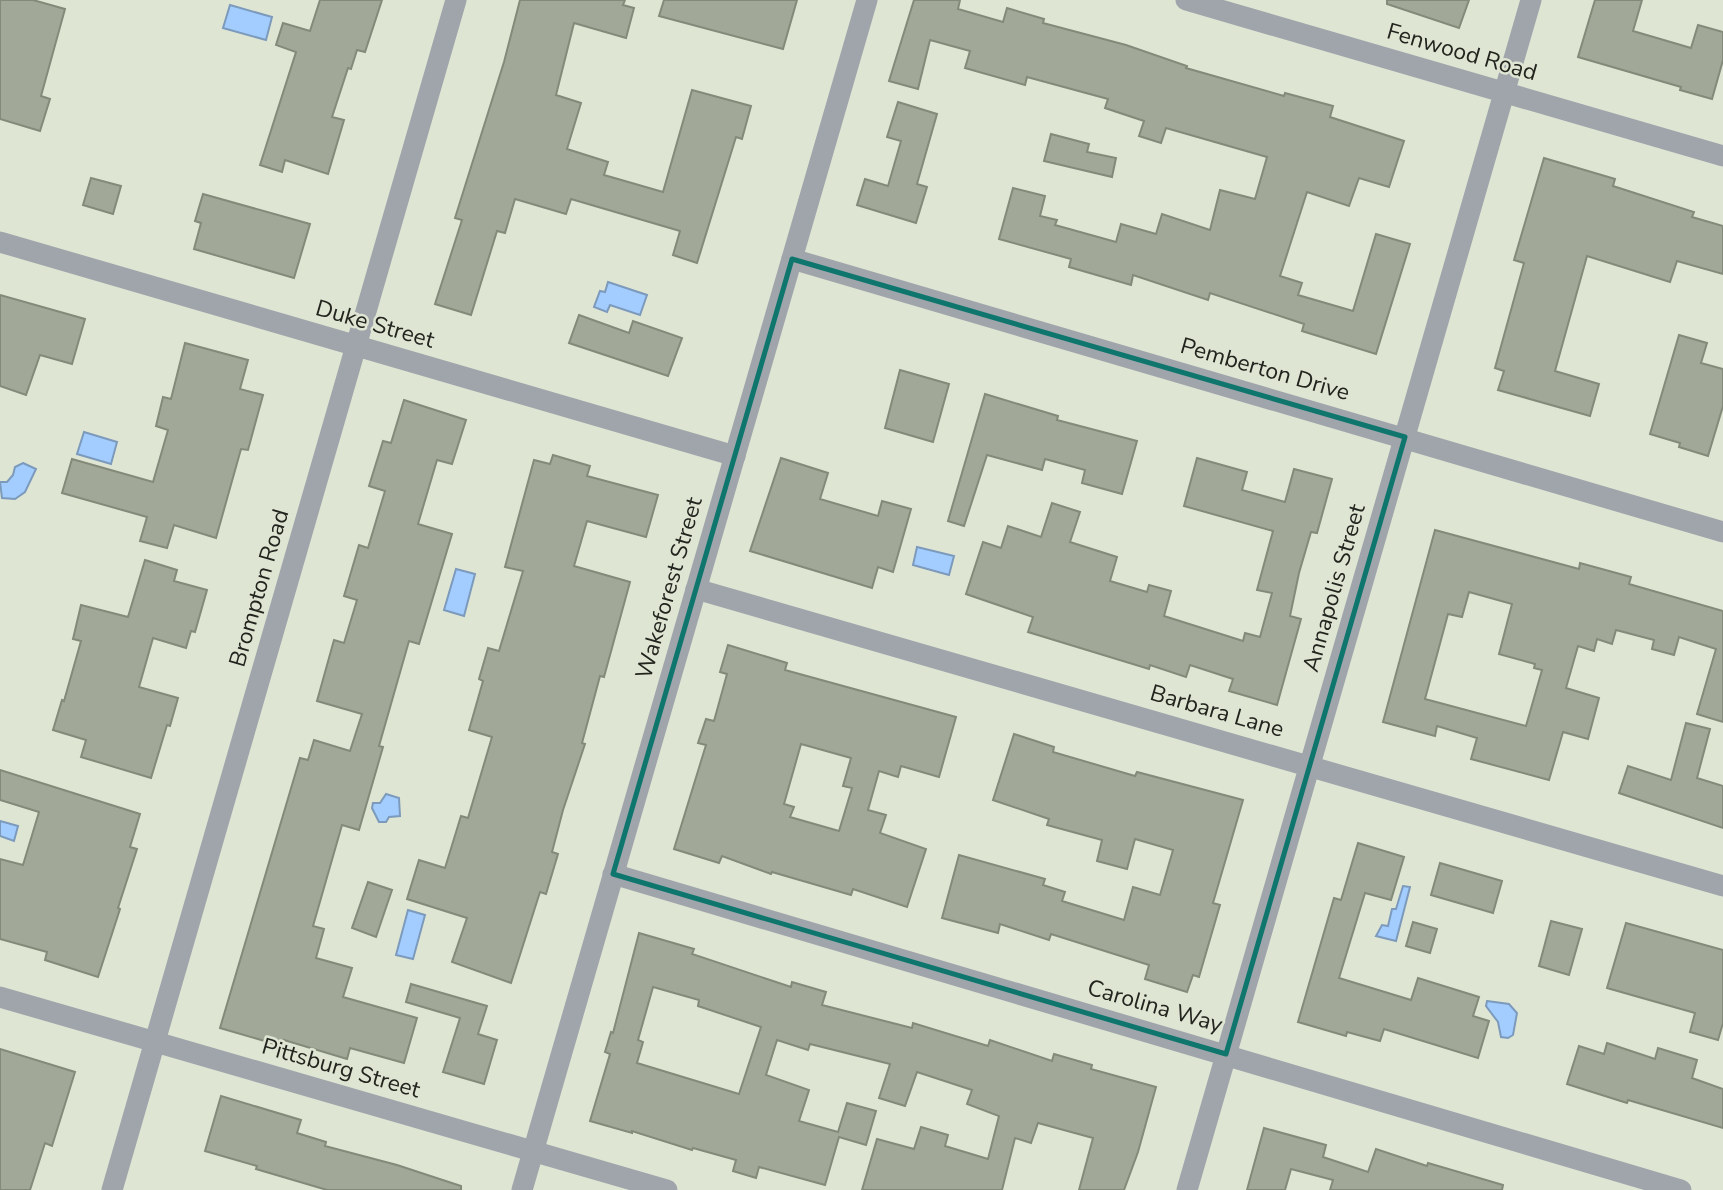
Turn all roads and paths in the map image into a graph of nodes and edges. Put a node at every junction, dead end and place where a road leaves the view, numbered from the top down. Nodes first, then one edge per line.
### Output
1 (456, 0) edge
2 (867, 0) edge
3 (1186, 0) edge
4 (1531, 0) edge
5 (1505, 92) junction
6 (1723, 156) edge
7 (0, 243) edge
8 (792, 258) junction
9 (356, 346) junction
10 (1405, 437) junction
11 (735, 456) junction
12 (1723, 532) edge
13 (696, 589) junction
14 (1310, 765) junction
15 (614, 874) junction
16 (1723, 886) edge
17 (0, 997) edge
18 (155, 1041) junction
19 (1226, 1054) junction
20 (533, 1151) junction
21 (112, 1190) edge
22 (522, 1190) edge
23 (667, 1190) edge
24 (1187, 1190) edge
25 (1681, 1190) edge

1 - 9 street, Brompton Road
2 - 8 street, Wakeforest Street
3 - 5 street, Fenwood Road
4 - 5 street, Annapolis Street
5 - 6 street, Fenwood Road
5 - 10 street, Annapolis Street
7 - 9 street, Duke Street
8 - 10 street, Pemberton Drive
8 - 11 street, Wakeforest Street
9 - 11 street, Duke Street
9 - 18 street, Brompton Road
10 - 12 street, Pemberton Drive
10 - 14 street, Annapolis Street
11 - 13 street, Wakeforest Street
13 - 14 street, Barbara Lane
13 - 15 street, Wakeforest Street
14 - 16 street, Barbara Lane
14 - 19 street, Annapolis Street
15 - 19 street, Carolina Way
15 - 20 street, Wakeforest Street
17 - 18 street, Pittsburg Street
18 - 20 street, Pittsburg Street
18 - 21 street, Brompton Road
19 - 24 street, Annapolis Street
19 - 25 street, Carolina Way
20 - 22 street, Wakeforest Street
20 - 23 street, Pittsburg Street

